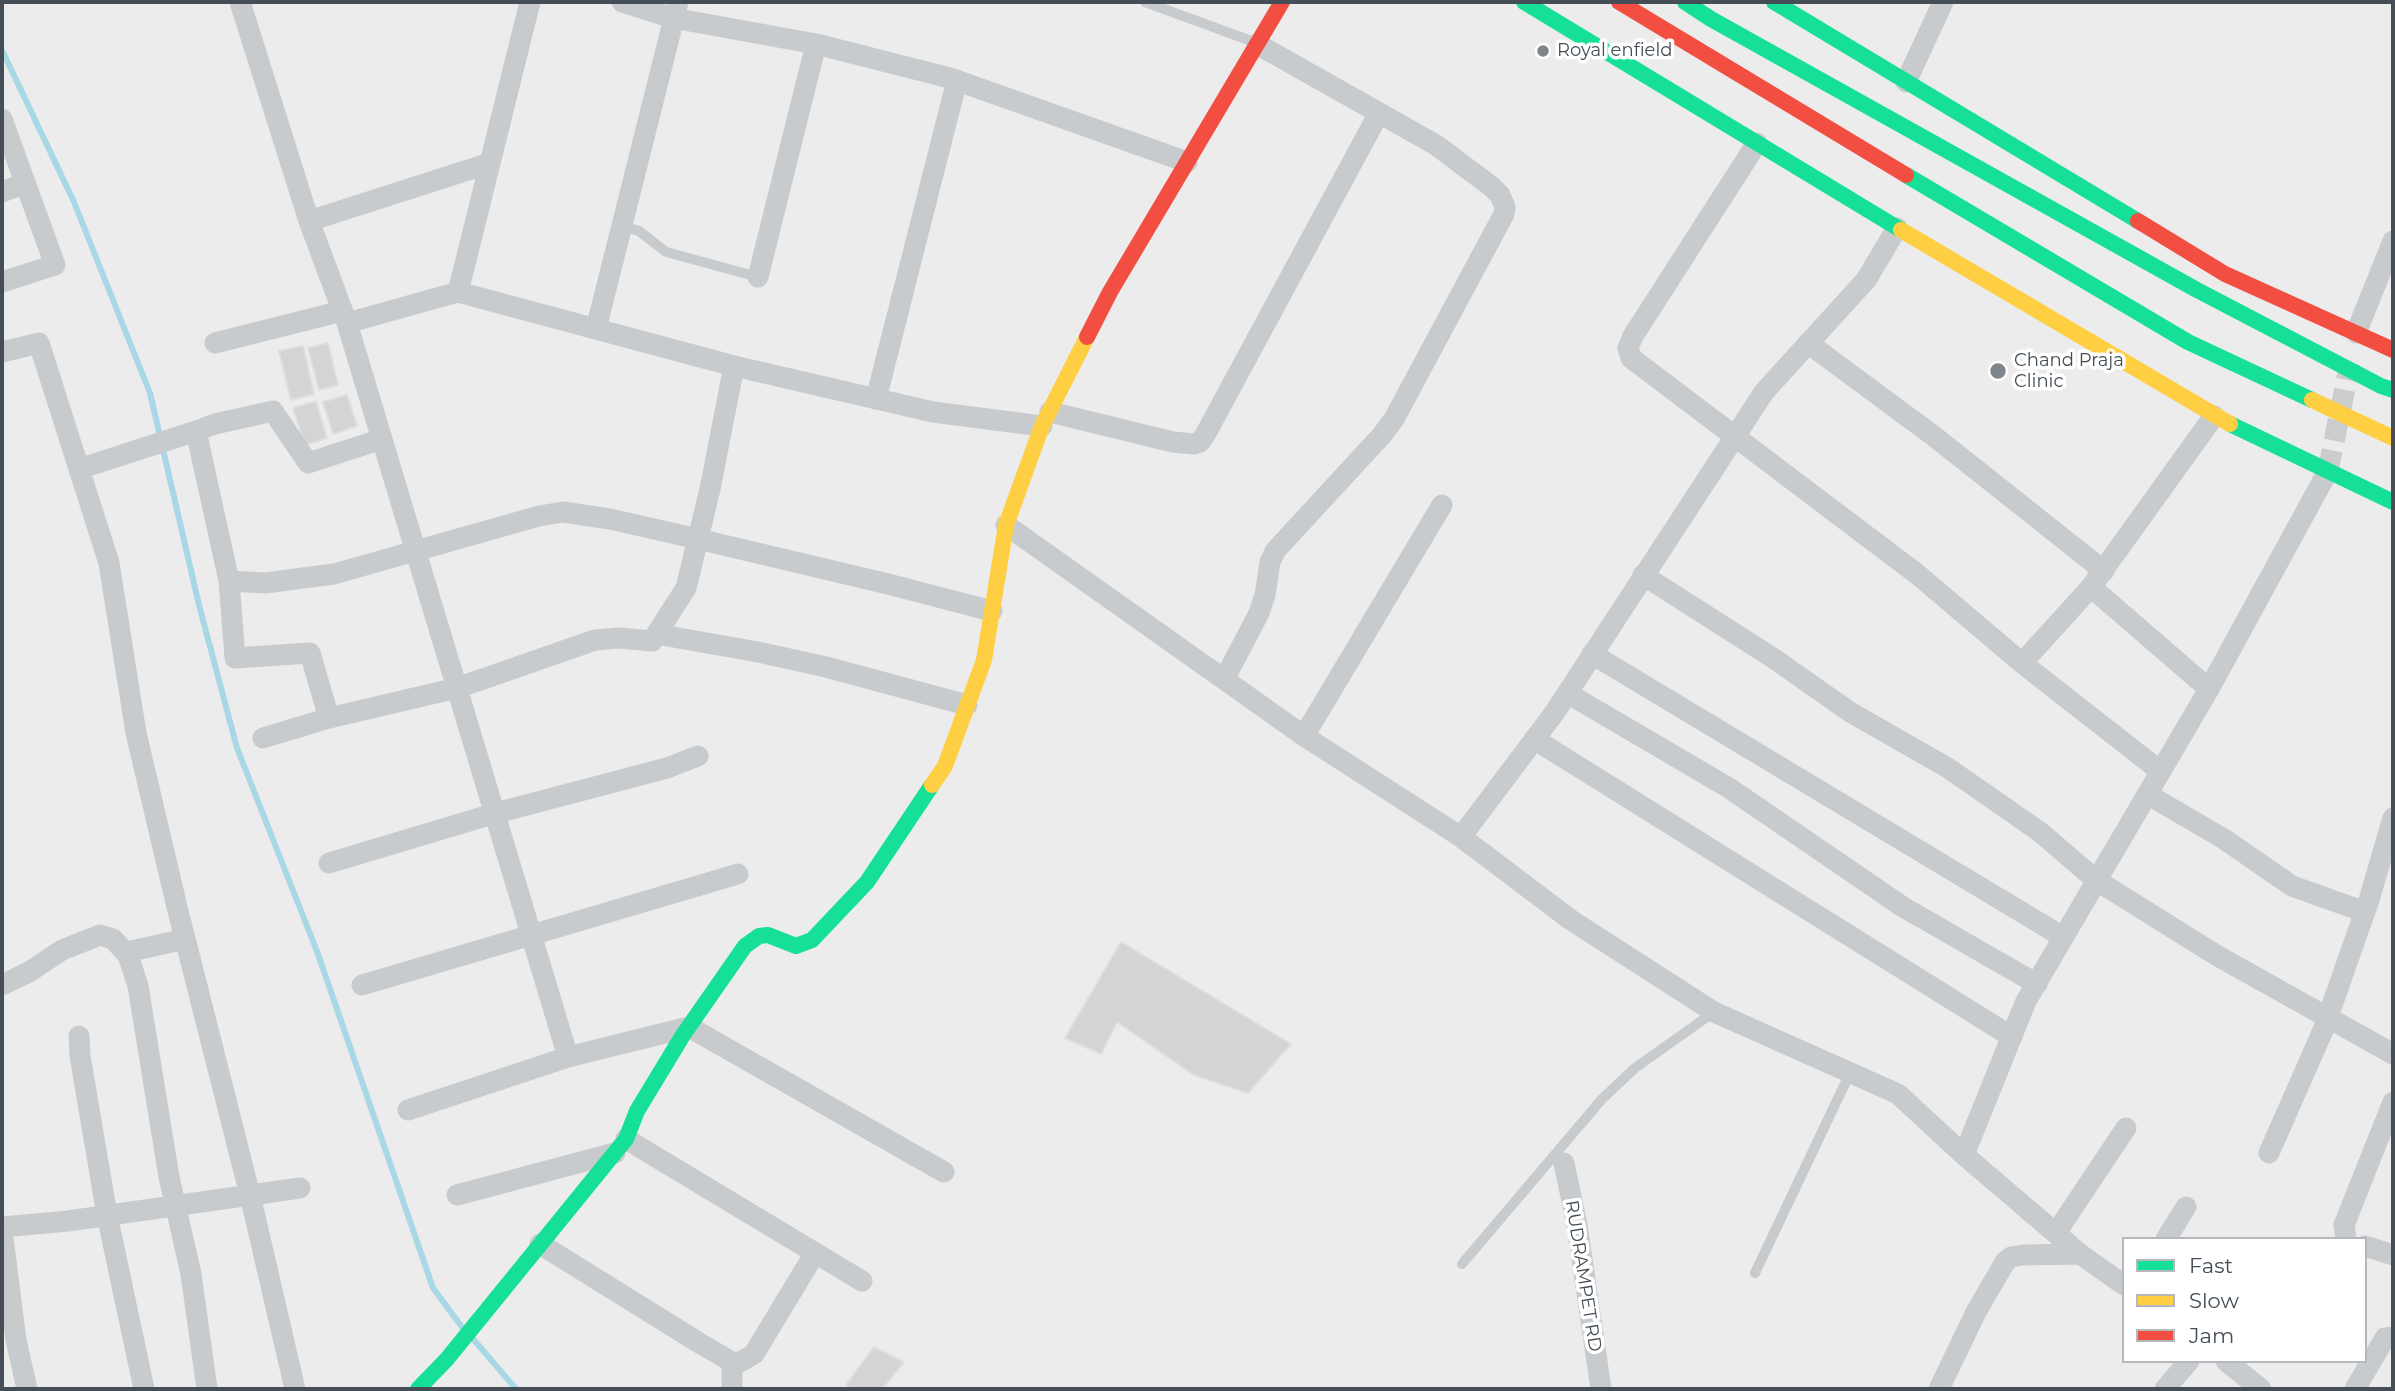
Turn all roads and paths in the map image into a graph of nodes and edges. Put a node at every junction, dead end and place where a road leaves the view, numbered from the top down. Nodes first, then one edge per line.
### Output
1 (240, 2) edge
2 (530, 2) edge
3 (622, 2) edge
4 (1145, 2) edge
5 (1282, 2) edge
6 (1524, 2) edge
7 (1619, 2) edge
8 (1685, 2) edge
9 (1774, 2) edge
10 (1943, 2) edge
11 (676, 10) edge
12 (816, 44) junction
13 (1257, 44) junction
14 (957, 80) junction
15 (1906, 82) junction
16 (1379, 113) junction
17 (2, 122) edge
18 (1757, 143) junction
19 (1187, 162) junction
20 (490, 163) junction
21 (25, 183) junction
22 (2, 192) edge
23 (309, 221) junction
24 (622, 226) junction
25 (1897, 228) junction
26 (2393, 241) edge
27 (758, 277) joint
28 (2, 282) edge
29 (458, 292) junction
30 (345, 317) junction
31 (596, 329) junction
32 (2356, 333) junction
33 (215, 343) dead end
34 (1808, 343) junction
35 (2393, 350) edge
36 (2, 352) edge
37 (734, 366) junction
38 (2393, 390) edge
39 (876, 399) junction
40 (2214, 416) junction
41 (1046, 419) junction
42 (190, 433) junction
43 (1735, 436) junction
44 (2393, 438) edge
45 (382, 439) junction
46 (79, 468) junction
47 (2328, 471) junction
48 (2393, 502) edge
49 (1442, 505) dead end
50 (1006, 524) junction
51 (698, 538) junction
52 (416, 551) junction
53 (1643, 575) junction
54 (2098, 579) junction
55 (229, 581) junction
56 (992, 611) junction
57 (656, 634) junction
58 (1592, 654) junction
59 (2022, 663) junction
60 (1225, 678) junction
61 (457, 688) junction
62 (2208, 689) junction
63 (1567, 693) junction
64 (967, 705) junction
65 (329, 718) junction
66 (1304, 736) junction
67 (263, 738) dead end
68 (1534, 739) junction
69 (698, 756) dead end
70 (2160, 771) junction
71 (2147, 794) junction
72 (496, 813) junction
73 (2393, 818) edge
74 (1461, 837) junction
75 (329, 863) dead end
76 (738, 874) dead end
77 (2096, 880) junction
78 (2365, 912) junction
79 (532, 937) junction
80 (2063, 937) junction
81 (185, 939) junction
82 (127, 952) junction
83 (2037, 984) junction
84 (2, 985) edge
85 (362, 985) dead end
86 (1714, 1012) junction
87 (2327, 1019) junction
88 (690, 1027) junction
89 (79, 1036) dead end
90 (2012, 1037) junction
91 (2393, 1054) edge
92 (568, 1057) junction
93 (1850, 1073) junction
94 (2393, 1102) edge
95 (408, 1110) dead end
96 (2126, 1128) dead end
97 (620, 1146) junction
98 (2269, 1153) dead end
99 (1964, 1155) junction
100 (1564, 1163) dead end
101 (944, 1172) dead end
102 (300, 1188) dead end
103 (250, 1195) junction
104 (457, 1195) dead end
105 (176, 1205) junction
106 (2186, 1207) dead end
107 (107, 1215) junction
108 (2, 1229) edge
109 (2056, 1233) junction
110 (2167, 1237) edge
111 (2346, 1237) edge
112 (540, 1244) junction
113 (2367, 1247) edge
114 (814, 1253) junction
115 (2080, 1254) junction
116 (2393, 1255) edge
117 (1462, 1264) dead end
118 (1755, 1273) dead end
119 (862, 1281) dead end
120 (2122, 1284) edge
121 (2393, 1337) edge
122 (732, 1362) junction
123 (2187, 1363) edge
124 (2228, 1363) edge
125 (27, 1389) edge
126 (144, 1389) edge
127 (207, 1389) edge
128 (295, 1389) edge
129 (418, 1389) edge
130 (732, 1389) edge
131 (1601, 1389) edge
132 (1939, 1389) edge
133 (2165, 1389) edge
134 (2261, 1389) edge
135 (2355, 1389) edge

1 - 23 street
2 - 20 street
3 - 11 street
4 - 13 lane
5 - 13 main road
6 - 18 main road
7 - 44 main road
8 - 38 main road
9 - 15 main road
10 - 15 street
11 - 12 street
11 - 24 street
12 - 14 street
12 - 27 street
13 - 16 street
13 - 19 main road
14 - 19 street
14 - 39 street
15 - 32 main road
16 - 41 street
16 - 60 street
17 - 21 street
18 - 25 main road
18 - 43 street
19 - 41 main road
20 - 23 street
20 - 29 street
21 - 22 street
21 - 28 street
23 - 30 street
24 - 27 lane
24 - 31 street
25 - 34 street
25 - 40 main road
26 - 32 street
29 - 30 street
29 - 31 street
30 - 33 street
30 - 45 street
31 - 37 street
32 - 35 main road
34 - 43 street
34 - 54 street
36 - 46 street
37 - 39 street
37 - 51 street
39 - 41 street
40 - 47 main road
40 - 54 street
41 - 50 main road
42 - 45 street
42 - 46 street
42 - 55 street
43 - 53 street
43 - 59 street
45 - 52 street
46 - 81 street
47 - 48 main road
47 - 62 street
49 - 66 street
50 - 56 main road
50 - 60 street
51 - 52 street
51 - 56 street
51 - 57 street
52 - 55 street
52 - 61 street
53 - 58 street
53 - 77 street
54 - 59 street
54 - 62 street
55 - 65 street
56 - 64 main road
57 - 61 street
57 - 64 street
58 - 63 street
58 - 80 street
59 - 70 street
60 - 66 street
61 - 65 street
61 - 72 street
62 - 70 street
63 - 68 street
63 - 83 street
64 - 88 main road
65 - 67 street
66 - 74 street
68 - 74 street
68 - 90 street
69 - 72 street
70 - 71 street
71 - 77 street
71 - 78 street
72 - 75 street
72 - 79 street
73 - 78 street
74 - 86 street
76 - 79 street
77 - 80 street
77 - 87 street
78 - 87 street
79 - 85 street
79 - 92 street
80 - 83 street
81 - 82 street
81 - 103 street
82 - 84 street
82 - 105 street
83 - 90 street
86 - 93 street
86 - 117 lane
87 - 91 street
87 - 98 street
88 - 92 street
88 - 97 main road
88 - 101 street
89 - 107 street
90 - 99 street
92 - 95 street
93 - 99 street
93 - 118 lane
94 - 111 street
96 - 109 street
97 - 104 street
97 - 112 main road
97 - 114 street
99 - 109 street
100 - 131 street, RUDRAMPET RD
102 - 103 street
103 - 105 street
103 - 128 street
105 - 107 street
105 - 127 street
106 - 110 street
107 - 108 street
107 - 126 street
108 - 125 street
109 - 115 street
112 - 122 street
112 - 129 main road
113 - 116 street
114 - 119 street
114 - 122 street
115 - 120 street
115 - 132 street
121 - 135 street
122 - 130 street
123 - 133 street
124 - 134 street

